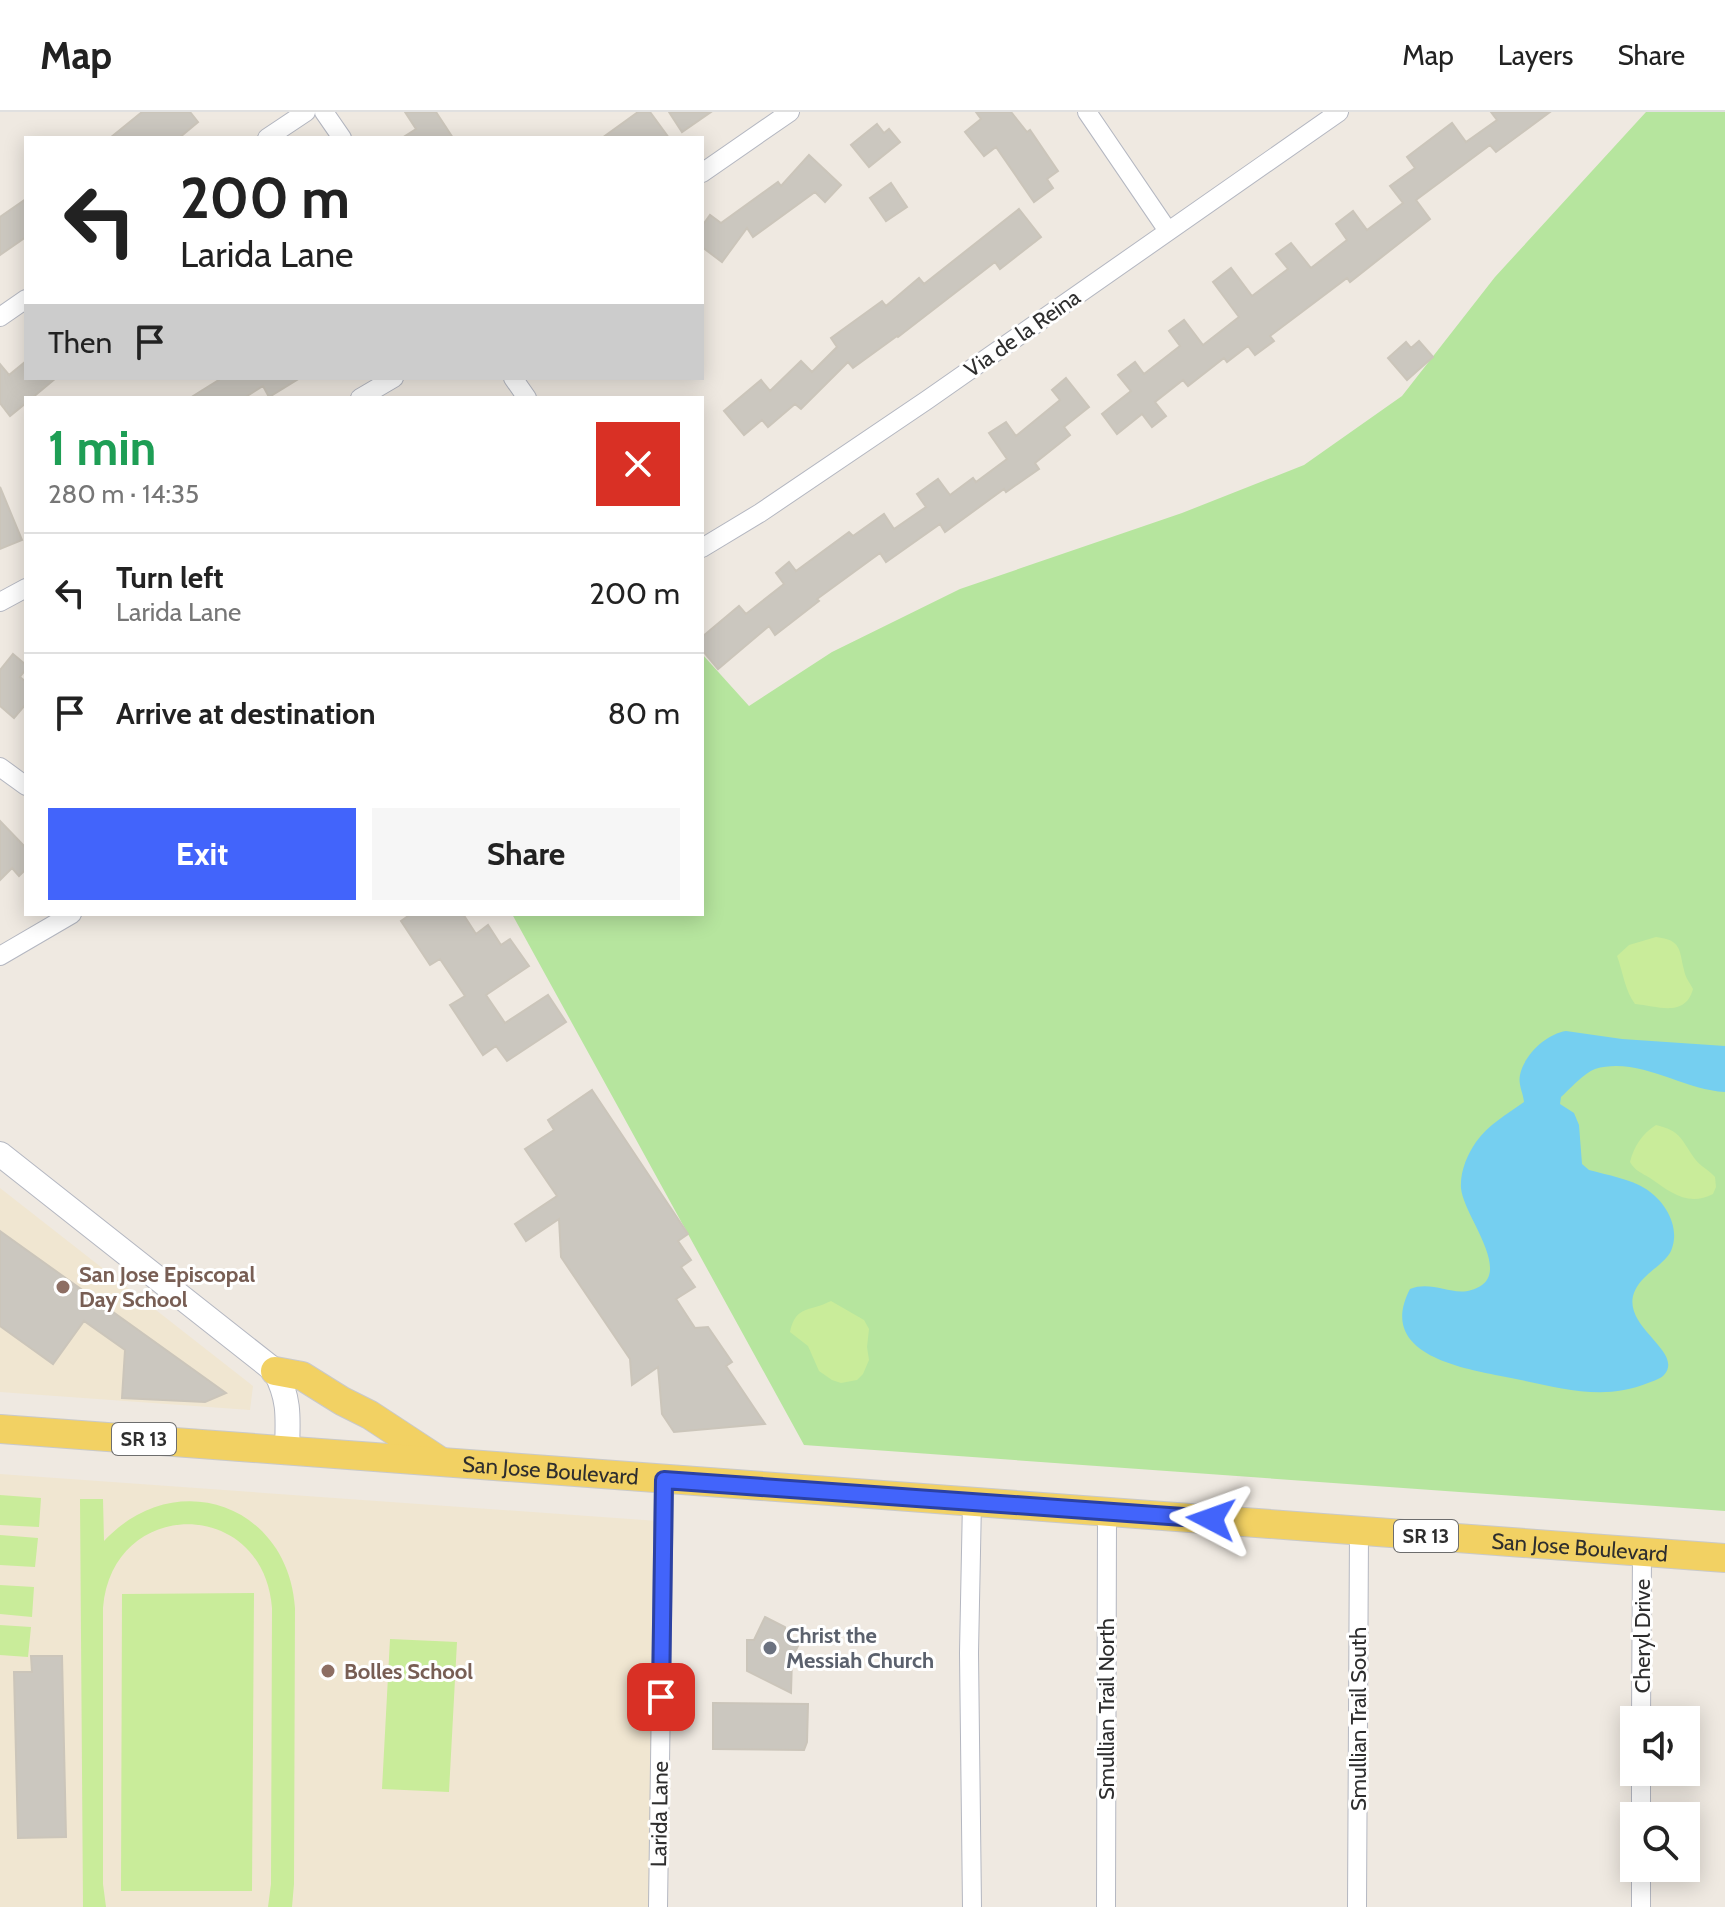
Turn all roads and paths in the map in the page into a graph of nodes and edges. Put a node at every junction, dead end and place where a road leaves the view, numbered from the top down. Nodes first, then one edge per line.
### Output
1 (306, 112) edge
2 (324, 112) edge
3 (790, 112) edge
4 (1087, 112) edge
5 (1339, 112) edge
6 (270, 136) edge
7 (341, 136) edge
8 (704, 172) edge
9 (1168, 231) junction
10 (24, 300) edge
11 (0, 317) edge
12 (391, 380) edge
13 (363, 396) edge
14 (704, 547) edge
15 (24, 589) edge
16 (0, 602) edge
17 (0, 767) edge
18 (24, 785) edge
19 (69, 916) edge
20 (0, 956) edge
21 (0, 1154) edge
22 (275, 1371) junction
23 (0, 1429) edge
24 (287, 1449) junction
25 (444, 1463) junction
26 (664, 1480) junction
27 (972, 1501) junction
28 (1107, 1512) junction
29 (1359, 1531) junction
30 (1642, 1551) junction
31 (1725, 1558) edge
32 (1641, 1706) edge
33 (1641, 1882) edge
34 (658, 1907) edge
35 (972, 1907) edge
36 (1106, 1907) edge
37 (1357, 1907) edge
38 (1641, 1907) edge

1 - 6 street
2 - 7 street
3 - 8 street
4 - 9 street
5 - 9 street, Via de la Reina
9 - 14 street, Via de la Reina
10 - 11 street
12 - 13 street
15 - 16 street
17 - 18 street
19 - 20 street
21 - 22 main road
22 - 24 main road
22 - 25 main road
23 - 24 main road, San Jose Boulevard / SR 13
24 - 25 main road, San Jose Boulevard / SR 13
25 - 26 main road, San Jose Boulevard / SR 13
26 - 27 main road, San Jose Boulevard / SR 13
26 - 34 street, Larida Lane
27 - 28 main road, San Jose Boulevard / SR 13
27 - 35 street
28 - 29 main road, San Jose Boulevard / SR 13
28 - 36 street, Smullian Trail North
29 - 30 main road, San Jose Boulevard / SR 13
29 - 37 street, Smullian Trail South
30 - 31 main road, San Jose Boulevard / SR 13
30 - 32 street, Cheryl Drive
33 - 38 street

